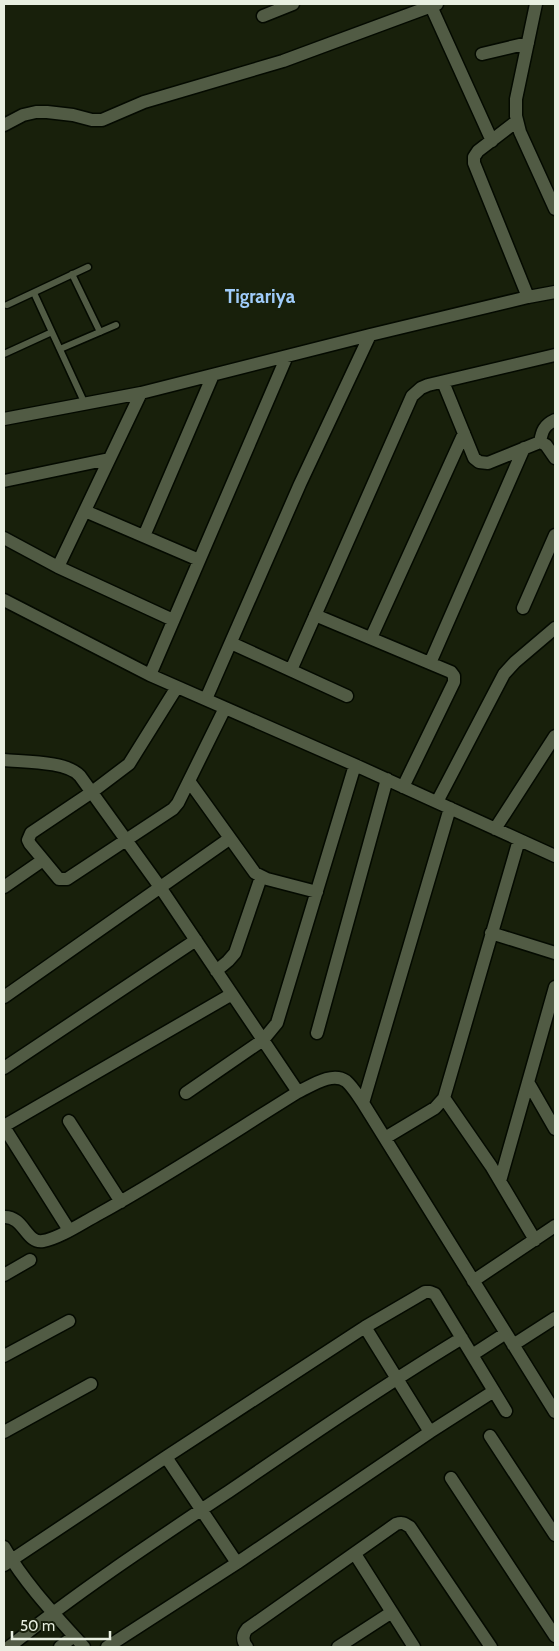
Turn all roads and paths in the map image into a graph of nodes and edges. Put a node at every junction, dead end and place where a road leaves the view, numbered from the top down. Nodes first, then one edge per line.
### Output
1 (293, 4) edge
2 (432, 4) edge
3 (536, 4) edge
4 (263, 16) dead end
5 (528, 43) junction
6 (482, 54) dead end
7 (517, 121) junction
8 (4, 125) edge
9 (492, 141) junction
10 (555, 209) edge
11 (88, 267) dead end
12 (72, 274) junction
13 (555, 292) edge
14 (34, 293) junction
15 (528, 297) junction
16 (7, 306) dead end
17 (116, 325) dead end
18 (52, 332) junction
19 (100, 332) junction
20 (370, 335) junction
21 (60, 349) junction
22 (4, 354) edge
23 (287, 356) junction
24 (555, 356) edge
25 (213, 374) junction
26 (442, 382) junction
27 (141, 393) junction
28 (85, 404) junction
29 (4, 419) edge
30 (555, 420) edge
31 (464, 433) junction
32 (540, 442) junction
33 (524, 448) junction
34 (555, 458) edge
35 (110, 459) junction
36 (4, 480) edge
37 (85, 511) junction
38 (555, 535) edge
39 (144, 536) junction
40 (4, 538) edge
41 (199, 560) junction
42 (58, 567) junction
43 (4, 600) edge
44 (523, 608) dead end
45 (315, 615) junction
46 (173, 620) junction
47 (555, 628) edge
48 (371, 638) junction
49 (230, 643) junction
50 (430, 663) junction
51 (291, 670) junction
52 (150, 675) junction
53 (177, 686) junction
54 (348, 696) dead end
55 (206, 699) junction
56 (225, 708) junction
57 (555, 736) edge
58 (4, 760) edge
59 (355, 765) junction
60 (387, 779) junction
61 (189, 781) junction
62 (403, 787) junction
63 (92, 792) junction
64 (437, 802) junction
65 (450, 808) junction
66 (495, 828) junction
67 (229, 839) junction
68 (128, 840) junction
69 (519, 840) junction
70 (554, 854) edge
71 (43, 860) junction
72 (261, 877) junction
73 (4, 887) edge
74 (160, 887) junction
75 (317, 892) junction
76 (491, 933) junction
77 (196, 940) junction
78 (555, 953) edge
79 (216, 971) junction
80 (555, 987) edge
81 (232, 994) junction
82 (4, 997) edge
83 (553, 1009) edge
84 (317, 1033) dead end
85 (263, 1040) junction
86 (4, 1068) edge
87 (528, 1082) junction
88 (298, 1092) junction
89 (186, 1093) dead end
90 (444, 1098) junction
91 (363, 1103) junction
92 (69, 1121) dead end
93 (4, 1127) edge
94 (555, 1130) edge
95 (384, 1138) junction
96 (500, 1181) junction
97 (121, 1202) junction
98 (4, 1217) edge
99 (555, 1226) edge
100 (69, 1230) junction
101 (535, 1240) junction
102 (30, 1260) dead end
103 (4, 1274) edge
104 (473, 1281) junction
105 (555, 1318) edge
106 (68, 1322) dead end
107 (365, 1328) junction
108 (506, 1333) junction
109 (462, 1338) junction
110 (513, 1345) junction
111 (472, 1355) junction
112 (4, 1356) edge
113 (396, 1378) junction
114 (91, 1384) dead end
115 (494, 1391) junction
116 (506, 1411) dead end
117 (555, 1412) edge
118 (4, 1432) edge
119 (430, 1432) junction
120 (490, 1436) dead end
121 (166, 1457) junction
122 (451, 1478) dead end
123 (201, 1510) junction
124 (555, 1535) edge
125 (4, 1547) edge
126 (355, 1554) junction
127 (7, 1562) edge
128 (237, 1563) junction
129 (52, 1612) junction
130 (392, 1612) junction
131 (74, 1636) junction
132 (555, 1636) edge
133 (344, 1646) edge
134 (9, 1647) edge
135 (60, 1647) edge
136 (84, 1647) edge
137 (107, 1647) edge
138 (247, 1647) edge
139 (414, 1647) edge
140 (490, 1647) edge

1 - 4 street
2 - 8 street
2 - 9 street
3 - 5 street
5 - 6 street
5 - 7 street
7 - 9 street
7 - 10 street
9 - 15 street
11 - 12 lane
12 - 14 lane
12 - 19 lane
13 - 15 street
14 - 16 lane
14 - 18 lane
15 - 20 street
17 - 19 lane
18 - 21 lane
18 - 22 lane
19 - 21 lane
20 - 23 street
20 - 49 street
21 - 28 lane
23 - 25 street
23 - 41 street
24 - 26 street
25 - 27 street
25 - 39 street
26 - 31 street
26 - 45 street
27 - 28 street
27 - 35 street
28 - 29 street
30 - 32 street
31 - 33 street
31 - 48 street
32 - 33 street
32 - 34 street
33 - 50 street
35 - 36 street
35 - 37 street
37 - 39 street
37 - 42 street
38 - 44 street
39 - 41 street
40 - 42 street
41 - 46 street
42 - 46 street
43 - 52 street
45 - 48 street
45 - 51 street
46 - 52 street
47 - 64 street
48 - 50 street
49 - 51 street
49 - 55 street
50 - 62 street
51 - 54 street
52 - 53 street
53 - 55 street
53 - 63 street
55 - 56 street
56 - 59 street
56 - 61 street
57 - 66 street
58 - 63 street
59 - 60 street
59 - 75 street
60 - 62 street
60 - 84 street
61 - 67 street
61 - 68 street
62 - 64 street
63 - 68 street
63 - 71 street
64 - 65 street
65 - 66 street
65 - 91 street
66 - 69 street
67 - 72 street
67 - 74 street
68 - 71 street
68 - 74 street
69 - 70 street
69 - 76 street
71 - 73 street
72 - 75 street
72 - 79 street
74 - 77 street
74 - 82 street
75 - 85 street
76 - 78 street
76 - 90 street
77 - 79 street
77 - 86 street
79 - 81 street
80 - 83 street
81 - 85 street
81 - 93 street
83 - 87 street
85 - 88 street
85 - 89 street
87 - 94 street
87 - 96 street
88 - 91 street
88 - 97 street
90 - 95 street
90 - 96 street
91 - 95 street
92 - 97 street
93 - 100 street
95 - 104 street
96 - 101 street
97 - 100 street
98 - 100 street
99 - 101 street
101 - 104 street
102 - 103 street
104 - 108 street
105 - 110 street
106 - 112 street
107 - 109 street
107 - 113 street
107 - 121 street
108 - 110 street
108 - 111 street
109 - 111 street
109 - 113 street
110 - 117 street
111 - 115 street
113 - 119 street
113 - 123 street
114 - 118 street
115 - 116 street
115 - 119 street
119 - 128 street
120 - 124 street
121 - 123 street
121 - 127 street
122 - 132 street
123 - 128 street
123 - 129 street
125 - 127 street
126 - 130 street
126 - 138 street
126 - 140 street
127 - 129 street
128 - 137 street
129 - 131 street
129 - 134 street
130 - 133 street
130 - 139 street
131 - 135 street
131 - 136 street

